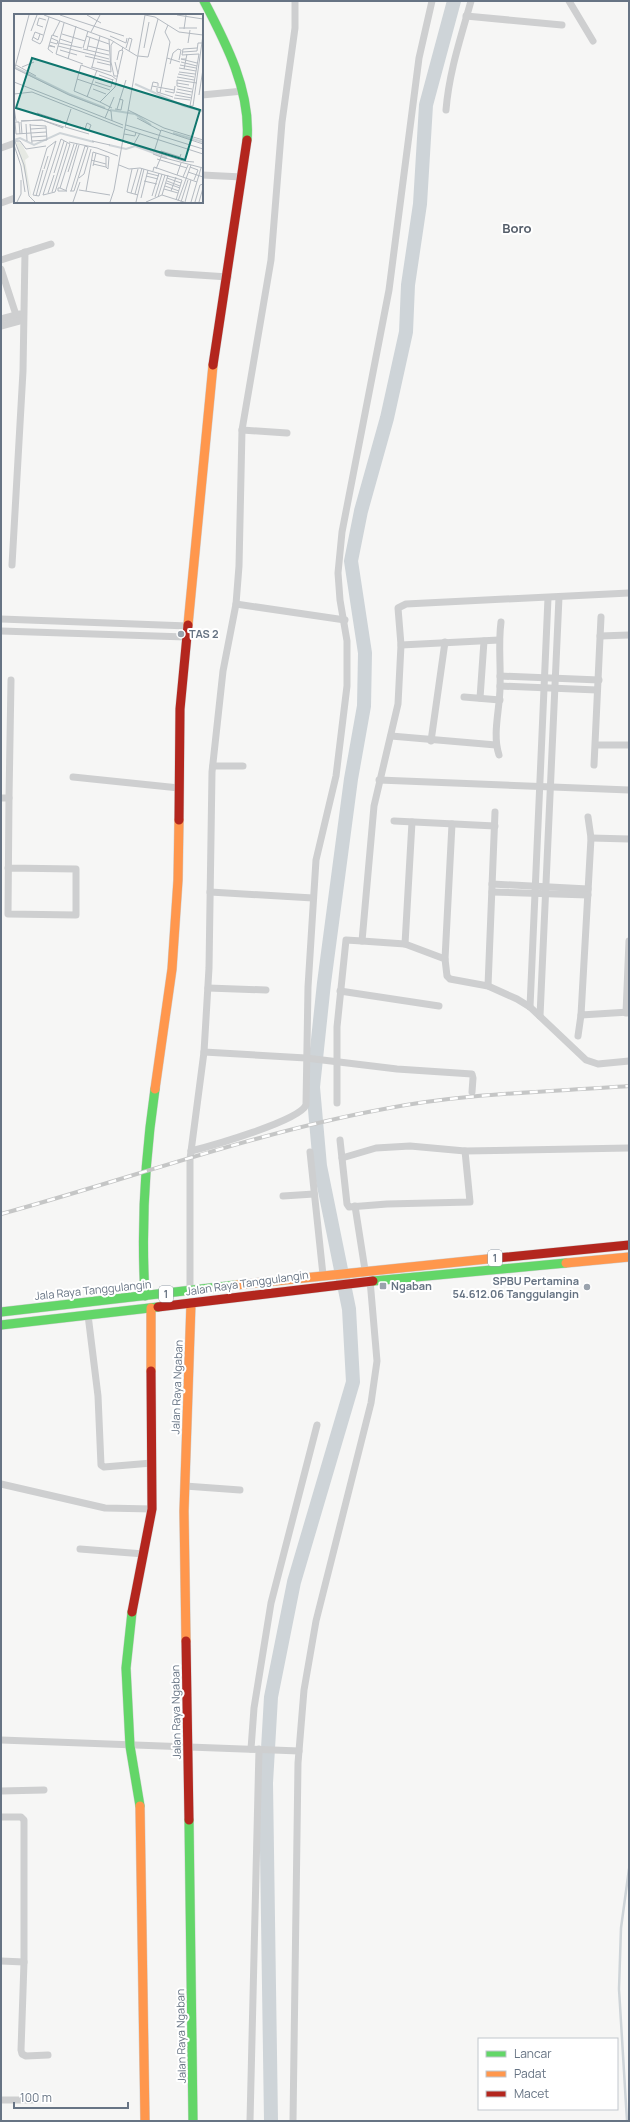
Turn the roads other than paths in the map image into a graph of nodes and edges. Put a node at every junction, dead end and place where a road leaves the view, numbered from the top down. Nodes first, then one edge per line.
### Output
1 (204, 1) edge
2 (295, 1) edge
3 (432, 1) edge
4 (470, 1) edge
5 (568, 1) edge
6 (466, 16) junction
7 (562, 25) dead end
8 (593, 41) dead end
9 (243, 91) junction
10 (203, 95) edge
11 (446, 110) dead end
12 (14, 143) edge
13 (1, 148) edge
14 (203, 175) edge
15 (242, 177) junction
16 (14, 198) edge
17 (1, 203) edge
18 (51, 244) dead end
19 (25, 252) junction
20 (1, 260) edge
21 (1, 269) edge
22 (168, 273) dead end
23 (228, 277) junction
24 (20, 317) junction
25 (1, 319) edge
26 (1, 326) edge
27 (242, 430) junction
28 (288, 433) dead end
29 (12, 565) dead end
30 (629, 593) edge
31 (559, 597) junction
32 (548, 598) junction
33 (236, 604) junction
34 (601, 617) dead end
35 (1, 619) edge
36 (345, 620) junction
37 (50, 621) junction
38 (501, 622) dead end
39 (188, 626) junction
40 (1, 631) edge
41 (50, 634) junction
42 (629, 635) edge
43 (600, 636) junction
44 (186, 637) junction
45 (499, 640) junction
46 (445, 642) junction
47 (484, 642) junction
48 (401, 645) junction
49 (500, 676) junction
50 (545, 678) junction
51 (556, 678) junction
52 (11, 680) dead end
53 (598, 680) junction
54 (500, 686) junction
55 (544, 688) junction
56 (555, 688) junction
57 (597, 690) junction
58 (464, 697) dead end
59 (480, 698) junction
60 (500, 700) junction
61 (391, 736) junction
62 (431, 741) junction
63 (496, 745) junction
64 (596, 745) junction
65 (629, 745) edge
66 (500, 755) dead end
67 (594, 765) dead end
68 (213, 766) junction
69 (243, 766) dead end
70 (73, 777) dead end
71 (379, 780) junction
72 (541, 785) junction
73 (551, 786) junction
74 (178, 788) junction
75 (629, 790) edge
76 (5, 798) edge
77 (495, 812) dead end
78 (588, 817) dead end
79 (394, 821) dead end
80 (412, 822) junction
81 (452, 824) junction
82 (495, 826) junction
83 (591, 838) junction
84 (629, 839) edge
85 (8, 868) junction
86 (492, 884) junction
87 (536, 890) junction
88 (546, 890) junction
89 (210, 892) junction
90 (492, 892) junction
91 (588, 892) junction
92 (313, 898) junction
93 (362, 941) junction
94 (629, 941) edge
95 (405, 944) junction
96 (445, 959) junction
97 (488, 986) junction
98 (208, 988) junction
99 (266, 990) dead end
100 (340, 991) junction
101 (439, 1006) dead end
102 (530, 1007) junction
103 (627, 1013) edge
104 (582, 1015) junction
105 (540, 1016) junction
106 (578, 1036) dead end
107 (204, 1052) junction
108 (309, 1058) junction
109 (334, 1060) junction
110 (629, 1061) edge
111 (472, 1092) dead end
112 (337, 1103) dead end
113 (340, 1140) dead end
114 (629, 1148) edge
115 (191, 1151) junction
116 (465, 1151) junction
117 (310, 1152) dead end
118 (342, 1158) junction
119 (314, 1194) junction
120 (283, 1196) dead end
121 (355, 1206) junction
122 (629, 1245) edge
123 (629, 1257) edge
124 (363, 1270) junction
125 (326, 1274) junction
126 (368, 1281) junction
127 (190, 1292) junction
128 (145, 1296) junction
129 (191, 1303) junction
130 (151, 1308) junction
131 (26, 1309) junction
132 (1, 1312) edge
133 (88, 1315) junction
134 (29, 1322) junction
135 (1, 1325) edge
136 (317, 1426) dead end
137 (152, 1463) junction
138 (1, 1484) edge
139 (185, 1486) junction
140 (240, 1490) dead end
141 (152, 1509) junction
142 (80, 1549) dead end
143 (144, 1554) junction
144 (1, 1740) edge
145 (130, 1746) junction
146 (189, 1747) junction
147 (258, 1749) junction
148 (299, 1751) junction
149 (44, 1790) dead end
150 (1, 1791) edge
151 (1, 1817) edge
152 (1, 1961) edge
153 (24, 1962) junction
154 (48, 2055) dead end
155 (1, 2100) edge
156 (32, 2100) dead end
157 (145, 2121) edge
158 (193, 2121) edge
159 (250, 2121) edge
160 (293, 2121) edge

1 - 9 main road
2 - 27 street
3 - 36 street
4 - 6 street
5 - 8 street
6 - 7 street
6 - 11 street
9 - 10 street
9 - 15 main road
12 - 13 street
14 - 15 street
15 - 23 main road
16 - 17 street
18 - 19 street
19 - 20 street
19 - 24 street
21 - 24 street
22 - 23 street
23 - 39 main road
24 - 25 street
24 - 26 street
24 - 29 street
27 - 28 street
27 - 33 street
30 - 31 street
31 - 32 street
31 - 51 street
32 - 48 street
32 - 50 street
33 - 36 street
33 - 68 street
34 - 43 street
35 - 37 street
36 - 92 street
37 - 39 street
37 - 41 street
38 - 45 street
39 - 44 main road
40 - 41 street
41 - 44 street
42 - 43 street
43 - 53 street
44 - 74 main road
45 - 47 street
45 - 49 street
46 - 47 street
46 - 48 street
46 - 62 street
47 - 59 street
48 - 61 street
49 - 50 street
49 - 54 street
50 - 51 street
50 - 55 street
51 - 53 street
51 - 56 street
52 - 76 street
53 - 57 street
54 - 55 street
54 - 60 street
55 - 56 street
55 - 72 street
56 - 57 street
56 - 73 street
57 - 64 street
58 - 59 street
59 - 60 street
60 - 63 street
61 - 62 street
61 - 71 street
62 - 63 street
63 - 66 street
64 - 65 street
64 - 67 street
68 - 69 street
68 - 89 street
70 - 74 street
71 - 72 street
71 - 93 street
72 - 73 street
72 - 87 street
73 - 75 street
73 - 88 street
74 - 128 main road
76 - 85 street
77 - 82 street
78 - 83 street
79 - 80 street
80 - 81 street
80 - 95 street
81 - 82 street
81 - 96 street
82 - 86 street
83 - 84 street
83 - 91 street
85 - 85 street
86 - 87 street
86 - 90 street
87 - 88 street
87 - 90 street
87 - 102 street
88 - 91 street
88 - 105 street
89 - 92 street
89 - 98 street
90 - 97 street
91 - 104 street
92 - 108 street
93 - 95 street
93 - 100 street
94 - 103 street
95 - 96 street
96 - 97 street
97 - 102 street
98 - 99 street
98 - 107 street
100 - 101 street
100 - 109 street
102 - 105 street
103 - 104 street
104 - 106 street
105 - 110 street
107 - 108 street
107 - 115 street
108 - 109 street
108 - 115 street
109 - 111 street
109 - 112 street
113 - 118 street
114 - 116 street
115 - 127 street
116 - 118 street
116 - 121 street
117 - 119 street
118 - 121 street
119 - 120 street
119 - 125 street
121 - 124 street
122 - 124 main road, 1
123 - 126 main road, 1
124 - 125 main road, 1
125 - 127 main road, Jala Raya Tanggulangin / 1
126 - 129 main road, Jalan Raya Tanggulangin / 1
126 - 148 street
127 - 128 main road, Jala Raya Tanggulangin / 1
128 - 131 main road, Jala Raya Tanggulangin / 1
129 - 130 main road, Jalan Raya Tanggulangin / 1
129 - 139 main road, Jalan Raya Ngaban
130 - 133 main road, Jalan Raya Tanggulangin / 1
130 - 137 main road
131 - 132 main road, Jala Raya Tanggulangin / 1
131 - 134 main road
133 - 134 main road, Jalan Raya Tanggulangin / 1
133 - 137 street
134 - 135 main road, Jalan Raya Tanggulangin / 1
136 - 147 street
137 - 141 main road
138 - 141 street
139 - 140 street
139 - 146 main road, Jalan Raya Ngaban
141 - 143 main road
142 - 143 street
143 - 145 main road
144 - 145 street
145 - 146 street
145 - 157 main road
146 - 147 street
146 - 158 main road, Jalan Raya Ngaban
147 - 148 street
147 - 159 street
148 - 160 street
149 - 150 street
151 - 153 street
152 - 153 street
153 - 154 street
155 - 156 street

